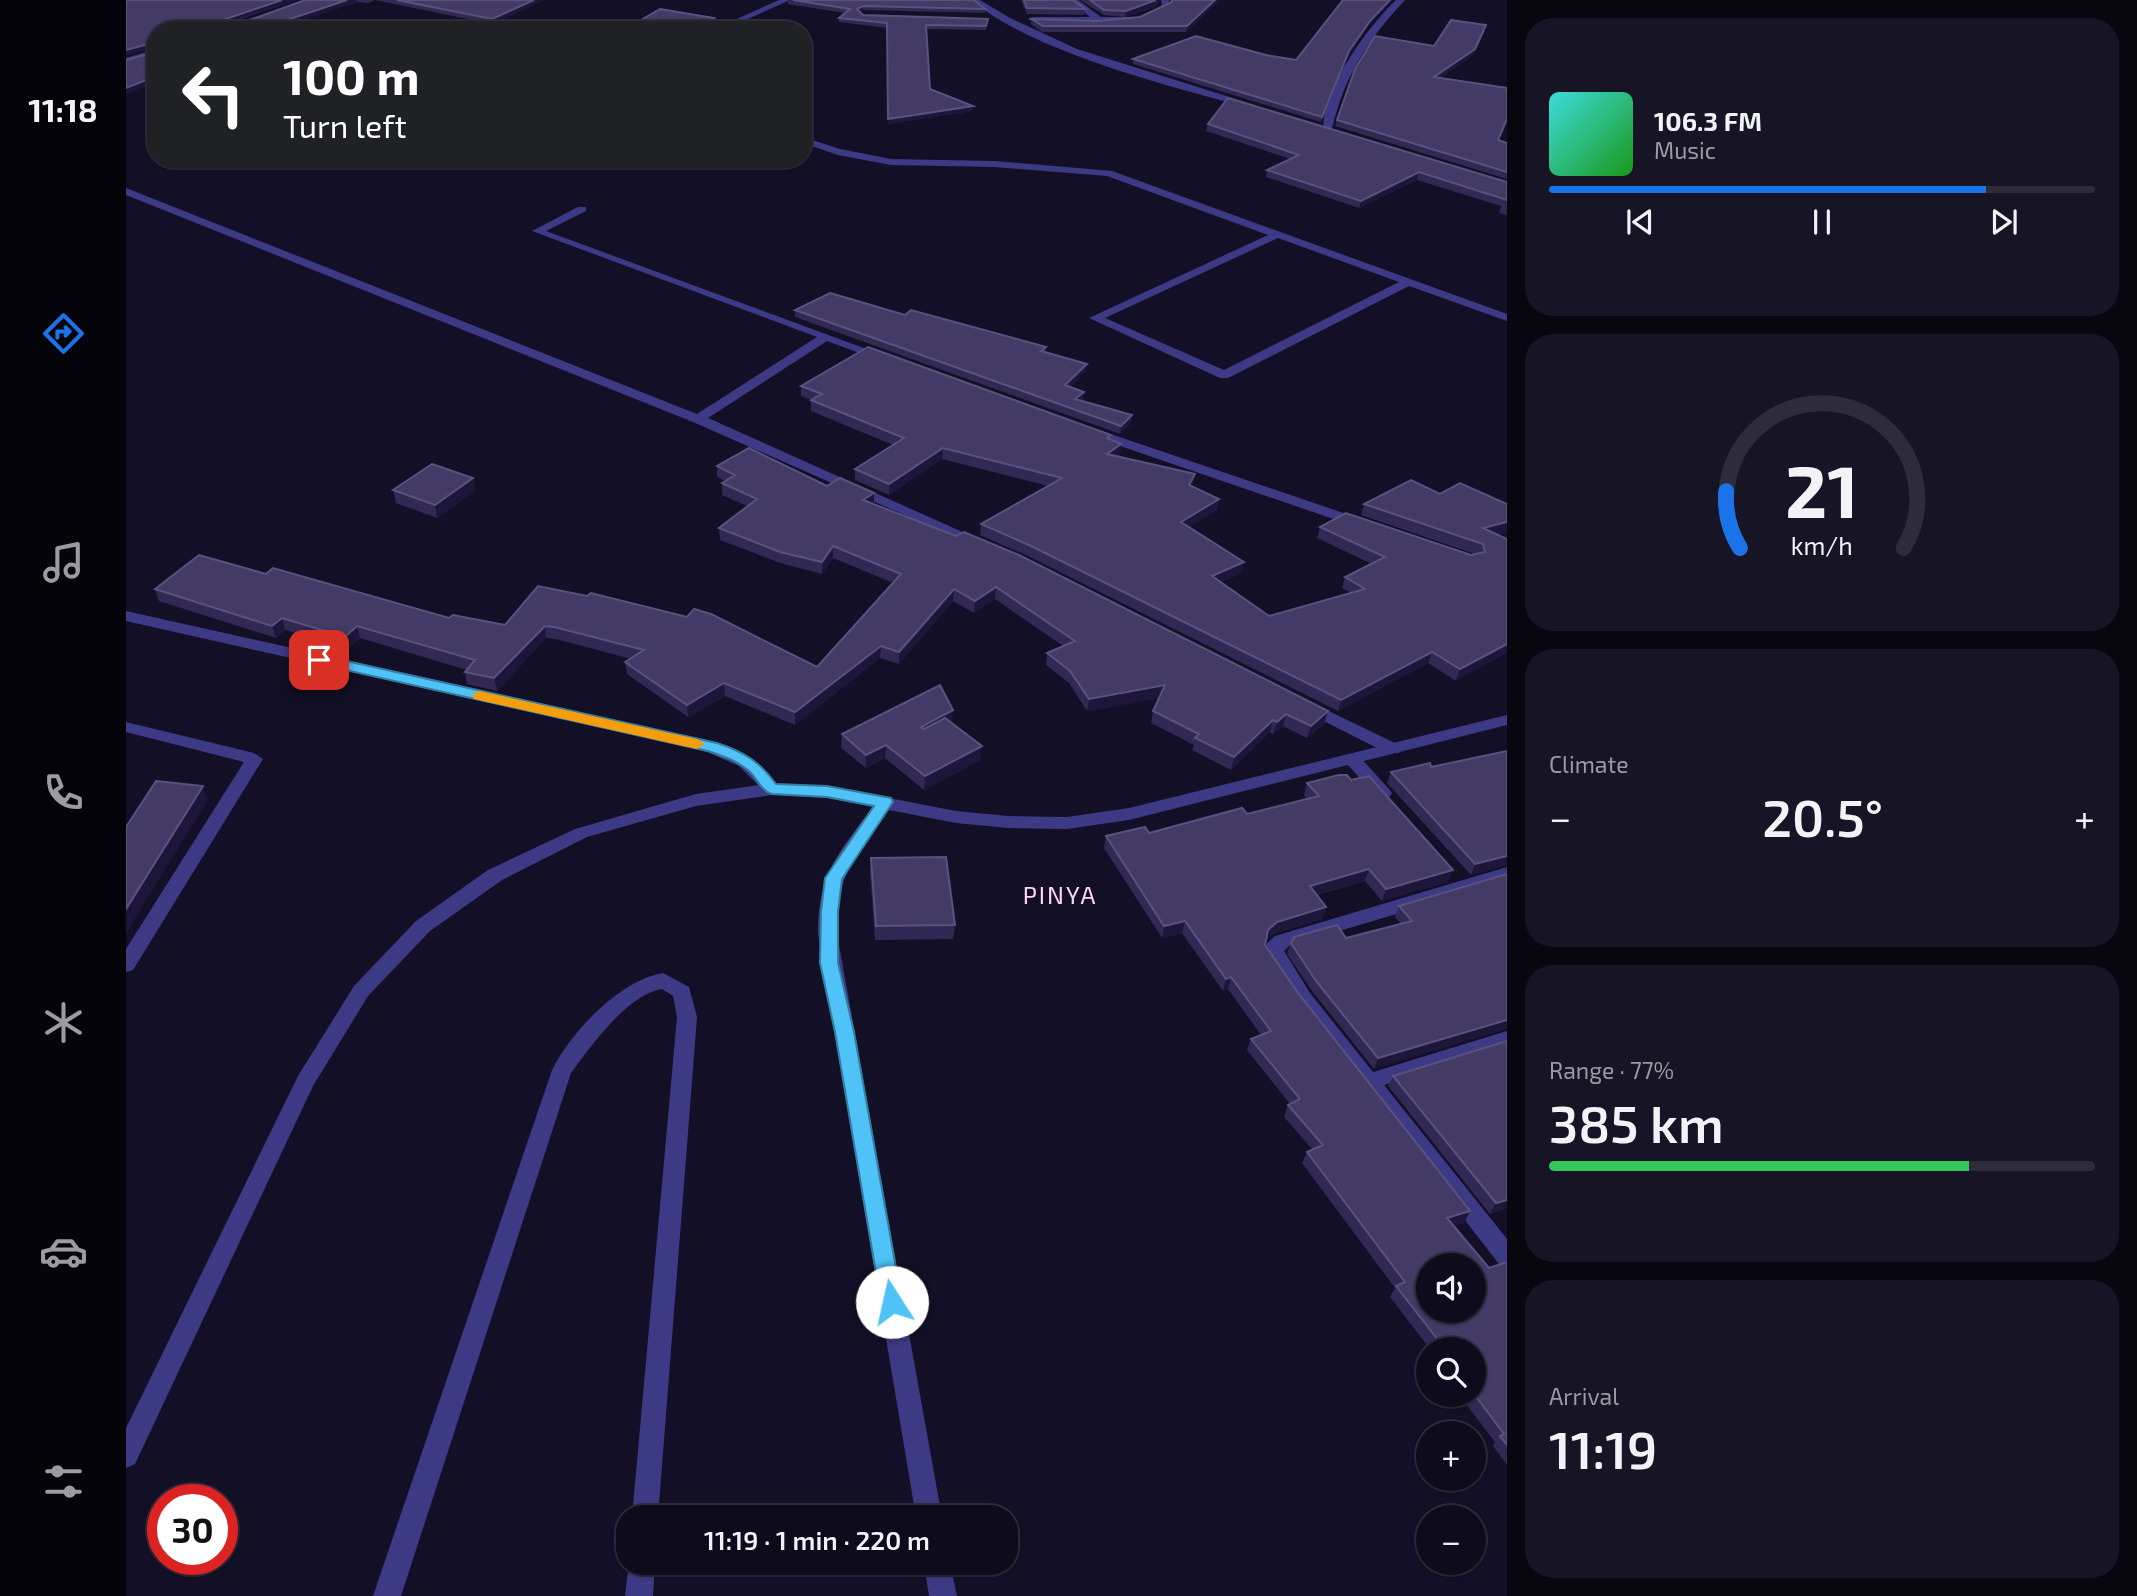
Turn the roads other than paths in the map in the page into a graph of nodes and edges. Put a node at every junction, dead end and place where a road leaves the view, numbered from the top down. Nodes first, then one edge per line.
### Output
1 (313, 0) edge
2 (786, 0) edge
3 (975, 0) edge
4 (1073, 0) edge
5 (1165, 0) edge
6 (1401, 0) edge
7 (991, 19) edge
8 (1004, 19) junction
9 (1100, 20) junction
10 (248, 21) edge
11 (737, 21) edge
12 (147, 54) edge
13 (126, 61) edge
14 (1263, 109) edge
15 (1314, 124) edge
16 (1327, 128) junction
17 (1340, 132) edge
18 (812, 142) edge
19 (126, 191) edge
20 (582, 209) dead end
21 (1279, 234) junction
22 (1408, 282) junction
23 (1507, 318) edge
24 (825, 337) junction
25 (891, 361) edge
26 (698, 419) junction
27 (1076, 426) edge
28 (1371, 527) edge
29 (999, 552) edge
30 (126, 616) edge
31 (1295, 699) edge
32 (1507, 720) edge
33 (128, 730) edge
34 (1393, 749) junction
35 (1353, 760) junction
36 (772, 789) junction
37 (885, 802) junction
38 (1400, 812) edge
39 (1507, 874) edge
40 (126, 965) edge
41 (1507, 1040) edge
42 (1371, 1081) junction
43 (1504, 1249) edge
44 (126, 1455) edge
45 (646, 1505) edge
46 (927, 1505) edge
47 (641, 1575) edge
48 (939, 1575) edge
49 (387, 1596) edge
50 (639, 1596) edge
51 (943, 1596) edge

1 - 10 street
2 - 11 street
3 - 8 street
4 - 9 street
5 - 9 street
6 - 16 street
7 - 8 street
8 - 9 street
8 - 14 street
12 - 13 street
15 - 16 street
16 - 17 street
18 - 21 street
19 - 26 street
20 - 24 street
21 - 22 street
21 - 22 street
22 - 23 street
24 - 25 street
24 - 26 street
26 - 29 street
27 - 28 street
30 - 36 street
31 - 34 street
32 - 34 street
33 - 40 street
34 - 35 street
35 - 37 street
35 - 38 street
36 - 37 street
36 - 44 street
37 - 46 street
39 - 42 street
41 - 42 street
42 - 43 street
45 - 49 street
47 - 50 street
48 - 51 street

